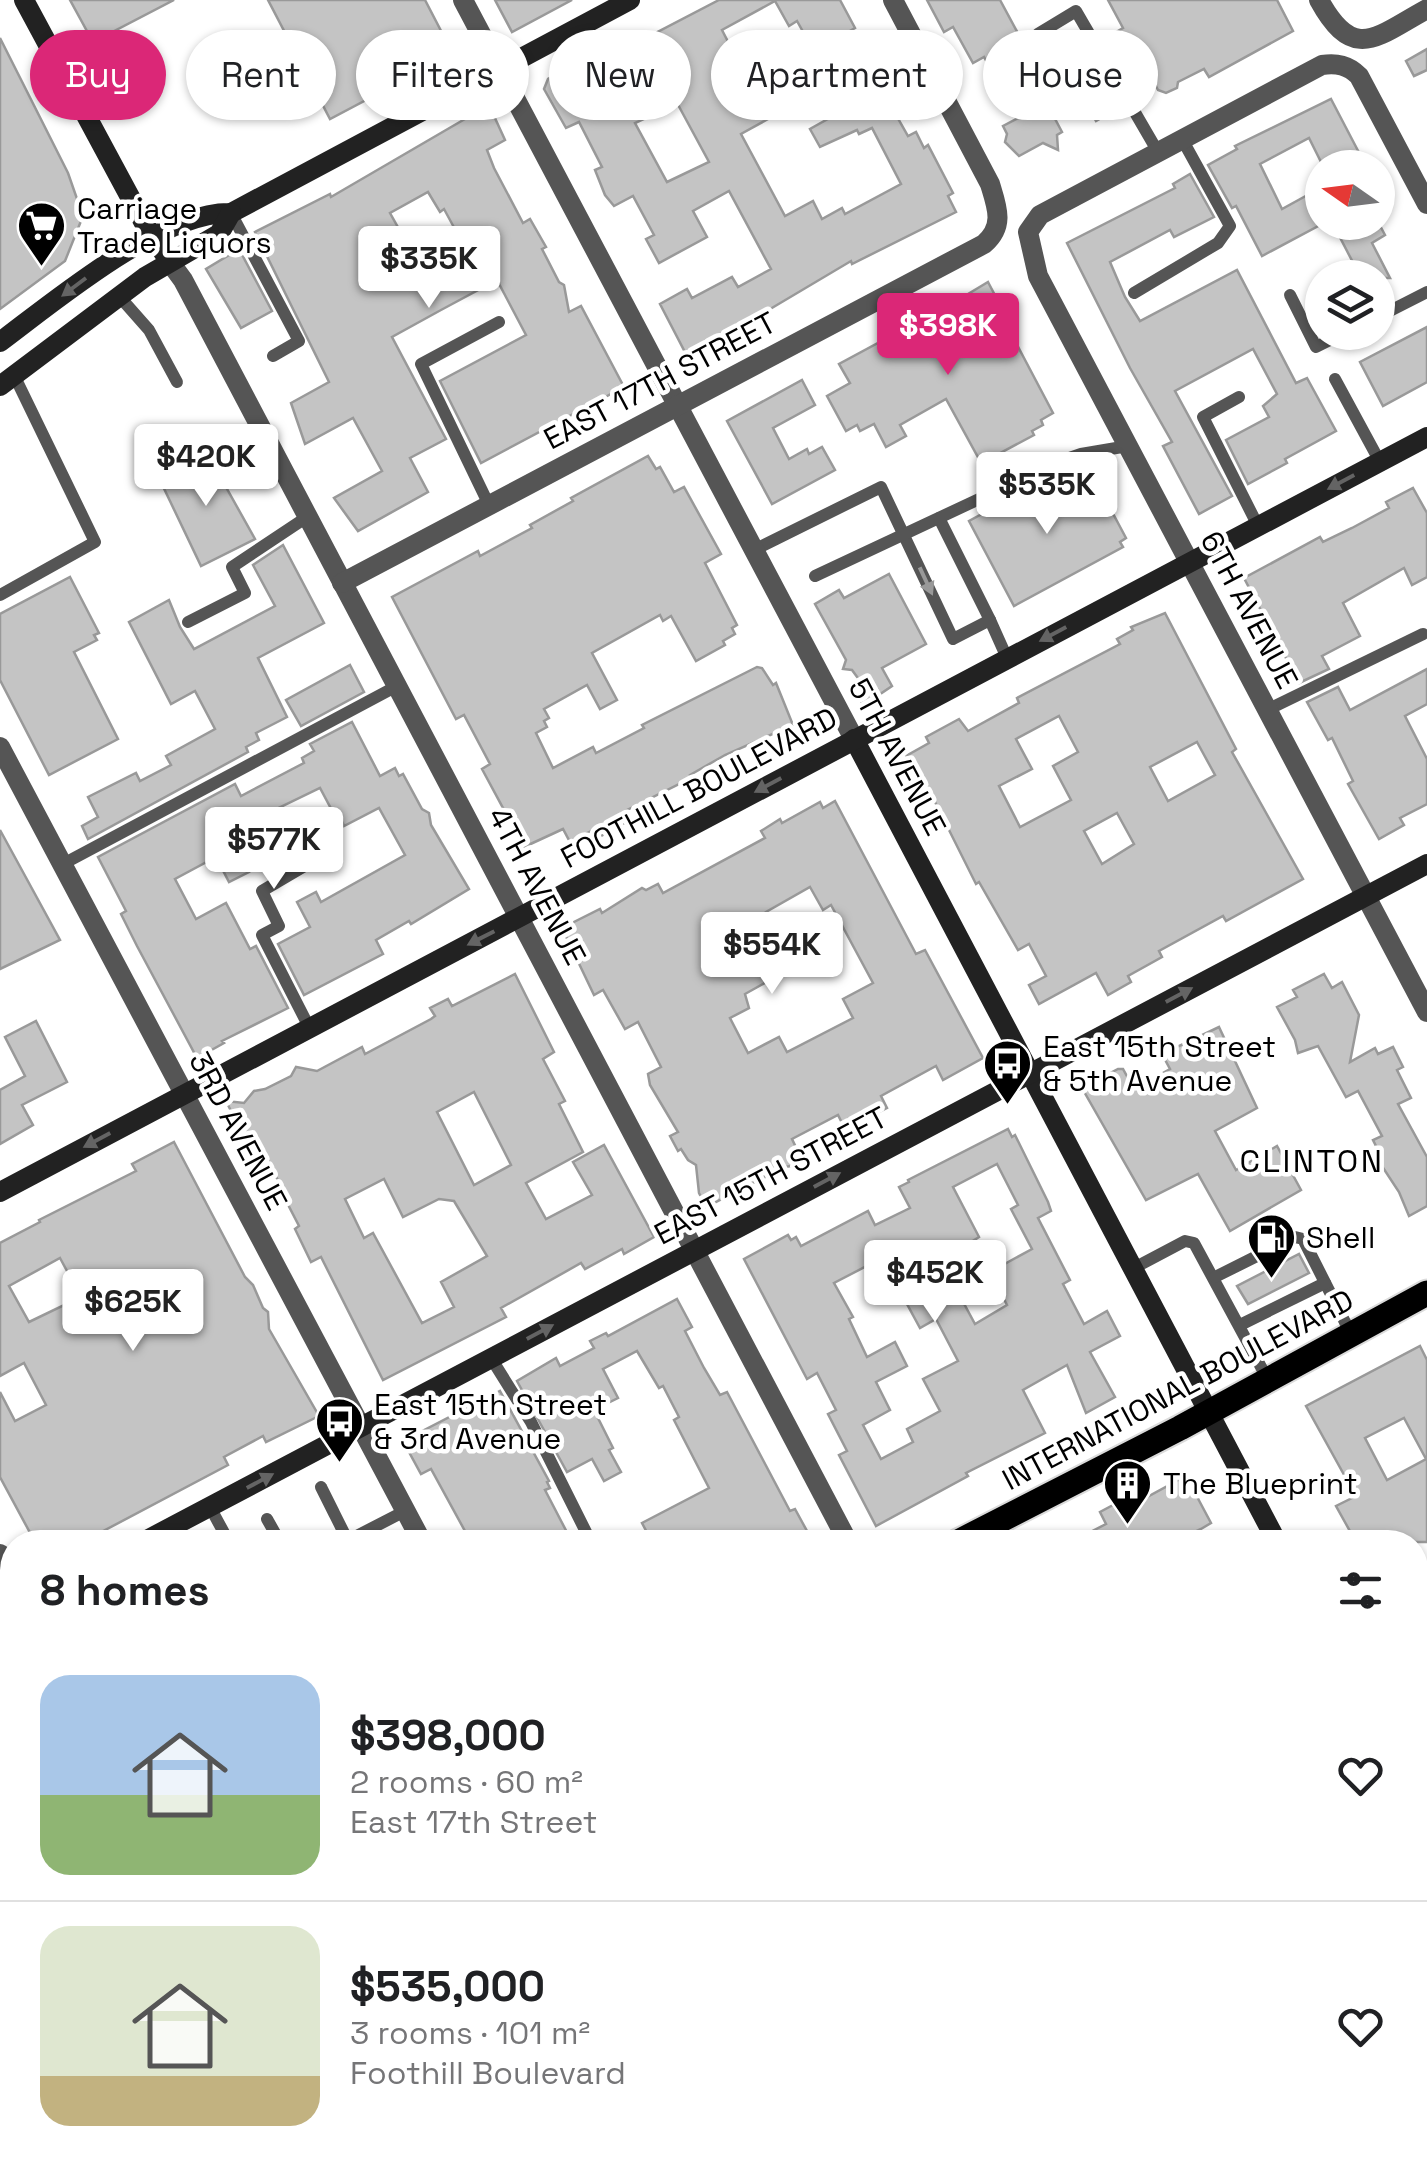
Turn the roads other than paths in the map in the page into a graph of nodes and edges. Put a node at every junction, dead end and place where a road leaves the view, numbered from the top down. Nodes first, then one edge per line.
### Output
1 (24, 0) edge
2 (463, 0) edge
3 (630, 0) edge
4 (893, 0) edge
5 (1319, 0) edge
6 (1427, 8) edge
7 (479, 30) edge
8 (1045, 30) edge
9 (1087, 30) edge
10 (529, 53) edge
11 (404, 120) edge
12 (526, 120) edge
13 (1139, 120) edge
14 (1182, 139) junction
15 (1158, 152) junction
16 (1427, 204) edge
17 (231, 213) junction
18 (153, 238) junction
19 (169, 261) junction
20 (1134, 292) dead end
21 (1427, 292) edge
22 (1290, 295) dead end
23 (119, 296) junction
24 (1395, 308) edge
25 (499, 322) dead end
26 (1305, 325) edge
27 (0, 342) edge
28 (273, 356) dead end
29 (1336, 379) dead end
30 (7, 381) edge
31 (176, 382) dead end
32 (1240, 398) dead end
33 (678, 405) junction
34 (1427, 437) edge
35 (1128, 446) junction
36 (1380, 462) junction
37 (489, 505) junction
38 (307, 517) junction
39 (939, 518) junction
40 (1258, 526) junction
41 (904, 532) junction
42 (754, 550) junction
43 (1190, 562) junction
44 (815, 576) dead end
45 (342, 582) junction
46 (0, 595) edge
47 (990, 620) junction
48 (188, 622) dead end
49 (1423, 634) dead end
50 (1008, 658) junction
51 (397, 686) junction
52 (1267, 710) junction
53 (854, 739) junction
54 (0, 747) edge
55 (318, 858) dead end
56 (62, 864) junction
57 (1427, 864) edge
58 (1366, 897) junction
59 (520, 918) junction
60 (1427, 1012) edge
61 (308, 1027) junction
62 (1031, 1073) junction
63 (183, 1093) junction
64 (0, 1192) edge
65 (695, 1249) junction
66 (1132, 1270) junction
67 (1215, 1277) junction
68 (1325, 1282) junction
69 (1427, 1293) edge
70 (1240, 1325) junction
71 (1352, 1336) junction
72 (491, 1358) junction
73 (1268, 1380) junction
74 (1208, 1413) junction
75 (362, 1428) junction
76 (320, 1487) dead end
77 (210, 1507) junction
78 (406, 1510) junction
79 (267, 1520) dead end
80 (166, 1530) edge
81 (222, 1530) edge
82 (273, 1530) edge
83 (341, 1530) edge
84 (369, 1530) edge
85 (416, 1530) edge
86 (584, 1530) edge
87 (842, 1530) edge
88 (981, 1530) edge
89 (1271, 1530) edge

1 - 18 main road
2 - 7 street, 5TH AVENUE
3 - 10 main road
4 - 33 street, EAST 17TH STREET
5 - 6 street
8 - 9 lane
11 - 17 main road
12 - 33 street, 5TH AVENUE
13 - 15 lane
14 - 15 street
14 - 16 street
14 - 20 lane
15 - 35 street, 6TH AVENUE
17 - 18 main road
17 - 19 main road
17 - 28 lane
18 - 19 main road
18 -> 27 main road
19 - 23 main road
19 - 38 street, 4TH AVENUE
21 - 24 lane
22 - 26 lane
23 - 30 main road
23 - 31 lane
25 - 37 lane
29 - 36 lane
30 - 46 lane
32 - 40 lane
33 - 37 street, EAST 17TH STREET
33 - 42 street, 5TH AVENUE
34 - 36 main road, FOOTHILL BOULEVARD
35 - 39 lane
35 - 43 street, 6TH AVENUE
36 -> 40 main road, FOOTHILL BOULEVARD
37 - 45 street, EAST 17TH STREET
38 - 45 street, 4TH AVENUE
38 - 48 lane
39 - 41 lane
39 - 47 lane
40 - 43 main road, FOOTHILL BOULEVARD
41 - 42 lane
41 - 44 lane
41 -> 47 lane
42 - 53 street, 5TH AVENUE
43 -> 50 main road, FOOTHILL BOULEVARD
43 - 52 street, 6TH AVENUE
45 - 51 street, 4TH AVENUE
47 - 50 lane
49 - 52 lane
50 - 53 main road, FOOTHILL BOULEVARD
51 - 56 lane
51 - 59 street, 4TH AVENUE
52 - 58 street, 6TH AVENUE
53 -> 59 main road, FOOTHILL BOULEVARD
53 - 62 main road, 5TH AVENUE
54 - 56 street, 3RD AVENUE
55 - 61 lane
56 - 63 street, 3RD AVENUE
57 - 58 main road, EAST 15TH STREET
58 - 60 street, 6TH AVENUE
62 -> 58 main road, EAST 15TH STREET
59 -> 61 main road, FOOTHILL BOULEVARD
59 - 65 street, 4TH AVENUE
61 - 63 main road, FOOTHILL BOULEVARD
65 -> 62 main road, EAST 15TH STREET
62 - 66 main road, 5TH AVENUE
63 -> 64 main road, FOOTHILL BOULEVARD
63 - 75 street, 3RD AVENUE
72 -> 65 main road, EAST 15TH STREET
65 - 87 street, 4TH AVENUE
66 - 67 lane
66 - 74 main road, 5TH AVENUE
67 - 68 lane
67 - 70 lane
68 - 70 lane
68 - 71 lane
69 - 71 main road, INTERNATIONAL BOULEVARD
70 - 73 lane
71 - 73 main road, INTERNATIONAL BOULEVARD
72 - 75 main road, EAST 15TH STREET
72 - 86 lane
73 - 74 main road, INTERNATIONAL BOULEVARD
74 - 88 main road, INTERNATIONAL BOULEVARD
74 - 89 main road, 5TH AVENUE
77 -> 75 main road, EAST 15TH STREET
75 - 78 street, 3RD AVENUE
76 - 83 lane
77 - 80 main road, EAST 15TH STREET
77 - 81 lane
78 - 84 lane
78 - 85 street, 3RD AVENUE
79 - 82 lane

